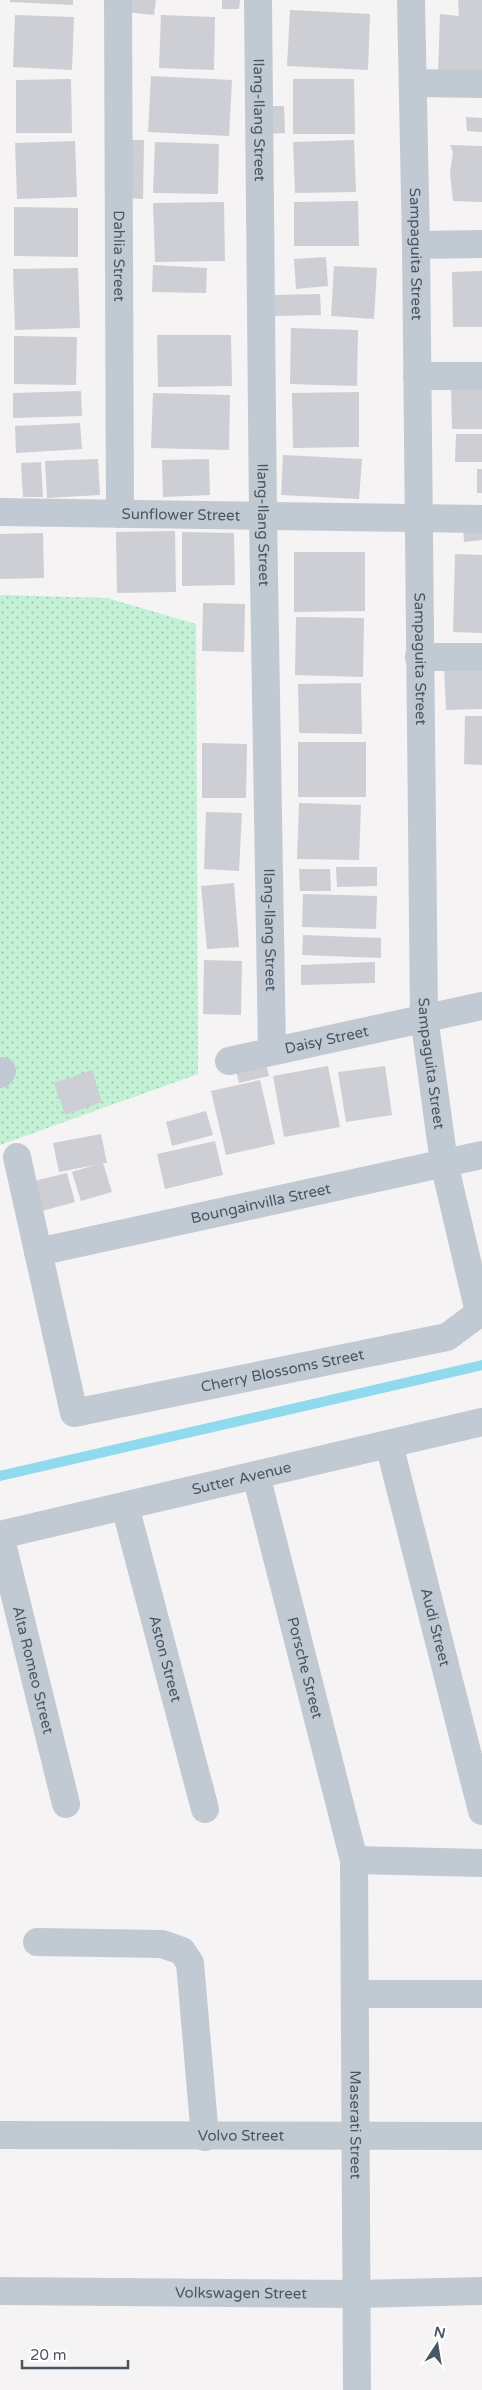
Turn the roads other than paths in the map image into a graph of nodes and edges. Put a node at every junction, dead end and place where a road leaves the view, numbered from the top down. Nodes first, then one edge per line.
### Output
1 (118, 0) edge
2 (258, 0) edge
3 (411, 0) edge
4 (413, 83) junction
5 (482, 84) edge
6 (482, 244) edge
7 (416, 245) junction
8 (417, 376) junction
9 (482, 376) edge
10 (0, 512) edge
11 (120, 514) junction
12 (263, 518) junction
13 (482, 519) edge
14 (419, 520) junction
15 (482, 657) edge
16 (419, 658) junction
17 (482, 1006) edge
18 (424, 1017) junction
19 (272, 1051) junction
20 (229, 1061) dead end
21 (482, 1155) edge
22 (17, 1157) dead end
23 (444, 1163) junction
24 (38, 1252) junction
25 (481, 1311) edge
26 (482, 1422) edge
27 (389, 1444) junction
28 (256, 1475) junction
29 (125, 1506) junction
30 (0, 1535) edge
31 (66, 1804) dead end
32 (205, 1809) dead end
33 (482, 1811) edge
34 (354, 1860) junction
35 (482, 1863) edge
36 (37, 1942) dead end
37 (356, 1994) junction
38 (482, 1994) edge
39 (0, 2135) edge
40 (357, 2135) junction
41 (482, 2136) edge
42 (205, 2137) junction
43 (0, 2291) edge
44 (482, 2291) edge
45 (357, 2294) junction
46 (357, 2390) edge

1 - 11 street, Dahlia Street
2 - 12 street, Ilang-Ilang Street
3 - 4 street, Sampaguita Street
4 - 5 street
4 - 7 street, Sampaguita Street
6 - 7 street
7 - 8 street, Sampaguita Street
8 - 9 street
8 - 14 street, Sampaguita Street
10 - 11 street, Sunflower Street
11 - 12 street, Sunflower Street
12 - 14 street, Sunflower Street
12 - 19 street, Ilang-Ilang Street
13 - 14 street, Sunflower Street
14 - 16 street, Sampaguita Street
15 - 16 street
16 - 18 street, Sampaguita Street
17 - 18 street, Daisy Street
18 - 19 street, Daisy Street
18 - 23 street, Sampaguita Street
19 - 20 street, Daisy Street
21 - 23 street, Boungainvilla Street
22 - 24 street
23 - 24 street, Boungainvilla Street
23 - 25 street, Sampaguita Street
24 - 25 street, Cherry Blossoms Street
26 - 27 street, Sutter Avenue
27 - 28 street, Sutter Avenue
27 - 33 street, Audi Street
28 - 29 street, Sutter Avenue
28 - 34 street, Porsche Street
29 - 30 street, Sutter Avenue
29 - 32 street, Aston Street
30 - 31 street, Alta Romeo Street
34 - 35 street
34 - 37 street, Maserati Street
36 - 42 street
37 - 38 street
37 - 40 street, Maserati Street
39 - 42 street, Volvo Street
40 - 41 street, Volvo Street
40 - 42 street, Volvo Street
40 - 45 street, Maserati Street
43 - 45 street, Volkswagen Street
44 - 45 street, Volkswagen Street
45 - 46 street, Maserati Street

